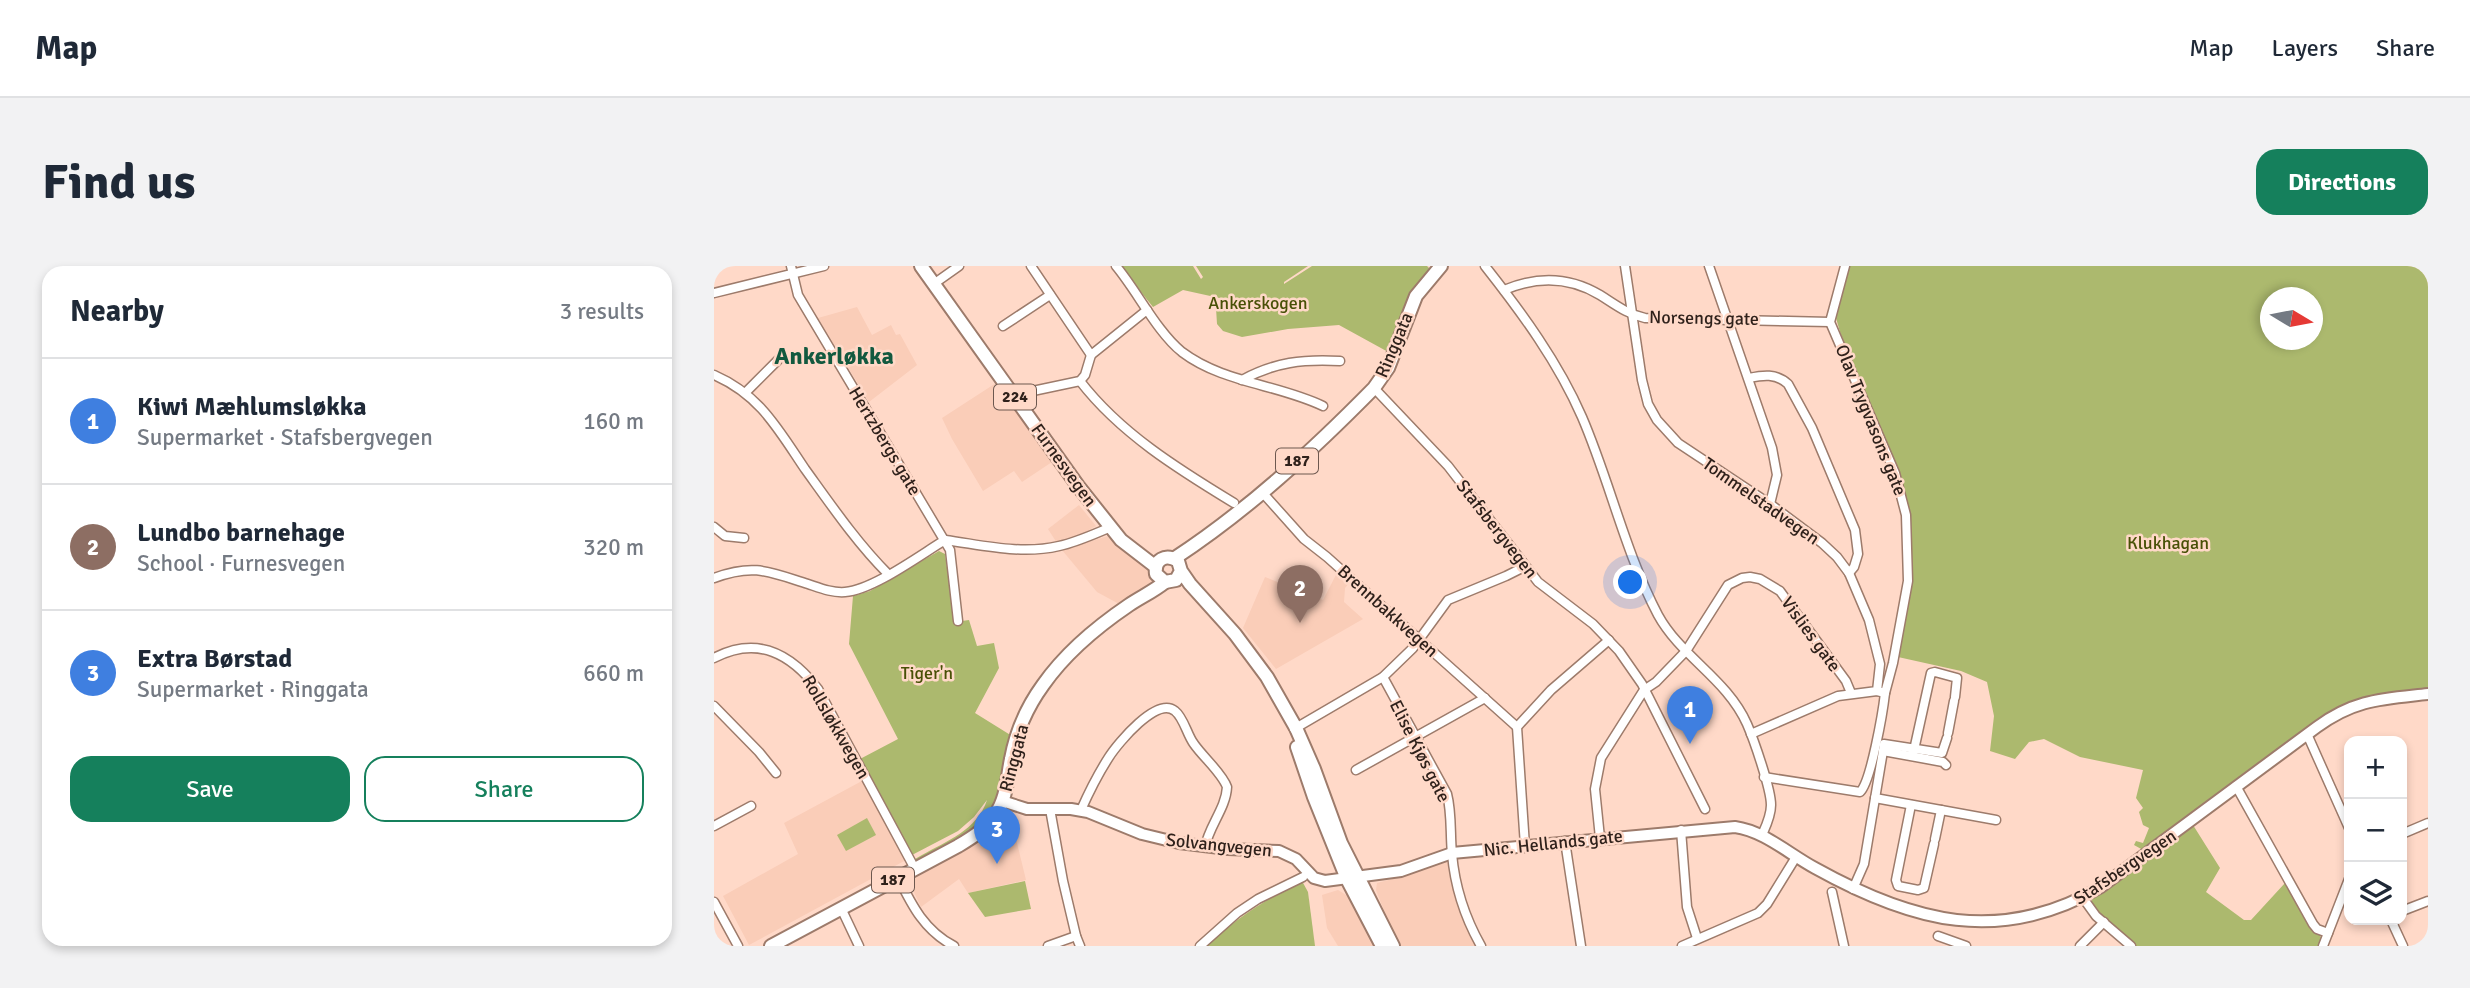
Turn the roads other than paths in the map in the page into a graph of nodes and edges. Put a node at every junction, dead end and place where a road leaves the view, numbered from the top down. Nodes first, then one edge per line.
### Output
1 (824, 266) edge
2 (921, 266) edge
3 (959, 266) edge
4 (1031, 266) edge
5 (1116, 266) edge
6 (1441, 266) edge
7 (1485, 266) edge
8 (1625, 266) edge
9 (1709, 266) edge
10 (1845, 266) edge
11 (791, 270) edge
12 (935, 283) junction
13 (1504, 290) junction
14 (714, 293) edge
15 (1050, 295) junction
16 (1147, 310) junction
17 (1632, 315) junction
18 (1727, 319) junction
19 (1830, 322) junction
20 (1003, 326) dead end
21 (1091, 355) junction
22 (778, 360) dead end
23 (1340, 361) dead end
24 (714, 375) edge
25 (1749, 378) junction
26 (1242, 380) junction
27 (1080, 381) junction
28 (1374, 388) junction
29 (746, 392) junction
30 (1016, 398) junction
31 (1323, 406) dead end
32 (1262, 492) junction
33 (1234, 503) dead end
34 (1770, 503) junction
35 (714, 527) edge
36 (1111, 527) junction
37 (744, 538) dead end
38 (945, 540) junction
39 (1179, 565) junction
40 (1524, 566) junction
41 (1162, 573) junction
42 (1849, 573) junction
43 (888, 574) junction
44 (714, 578) edge
45 (1209, 607) junction
46 (958, 621) dead end
47 (1420, 639) junction
48 (1609, 640) junction
49 (1686, 651) junction
50 (714, 658) edge
51 (1383, 677) junction
52 (1644, 690) junction
53 (1881, 692) junction
54 (1851, 693) junction
55 (2428, 694) edge
56 (1485, 698) junction
57 (714, 706) edge
58 (1517, 727) junction
59 (1294, 729) junction
60 (1751, 734) junction
61 (2307, 734) junction
62 (1415, 737) junction
63 (1914, 750) junction
64 (1883, 751) junction
65 (1946, 765) dead end
66 (1356, 769) dead end
67 (776, 773) dead end
68 (1764, 777) junction
69 (2236, 786) junction
70 (1875, 798) junction
71 (1002, 801) junction
72 (1911, 805) junction
73 (751, 806) dead end
74 (1050, 809) junction
75 (1705, 809) dead end
76 (1081, 810) junction
77 (1941, 810) junction
78 (2344, 817) edge
79 (1996, 820) dead end
80 (2428, 823) edge
81 (714, 826) edge
82 (1681, 830) junction
83 (2407, 832) edge
84 (1762, 835) junction
85 (1600, 838) junction
86 (1565, 841) junction
87 (1525, 846) junction
88 (1205, 847) junction
89 (1452, 853) junction
90 (1796, 857) junction
91 (915, 869) junction
92 (898, 877) junction
93 (1303, 877) dead end
94 (1352, 879) junction
95 (1853, 889) junction
96 (1832, 892) dead end
97 (2344, 893) edge
98 (2083, 898) junction
99 (2428, 901) edge
100 (714, 903) edge
101 (841, 908) junction
102 (2407, 909) edge
103 (2104, 922) junction
104 (2393, 925) edge
105 (2328, 933) junction
106 (1076, 936) junction
107 (1938, 936) dead end
108 (1697, 938) junction
109 (738, 946) edge
110 (771, 946) edge
111 (859, 946) edge
112 (954, 946) edge
113 (1048, 946) edge
114 (1080, 946) edge
115 (1200, 946) edge
116 (1382, 946) edge
117 (1393, 946) edge
118 (1481, 946) edge
119 (1581, 946) edge
120 (1682, 946) edge
121 (1844, 946) edge
122 (1966, 946) edge
123 (2080, 946) edge
124 (2131, 946) edge
125 (2323, 946) edge
126 (2403, 946) edge

1 - 11 street
2 - 12 main road, Furnesvegen / 224
3 - 12 street
4 - 15 street
5 - 16 street
6 - 28 main road, Ringgata / 187
7 - 13 street
8 - 17 street, Tommelstadvegen
9 - 18 street
10 - 19 street, Olav Trygvasons gate
11 - 14 street
11 - 38 street, Hertzbergs gate
12 - 30 main road, Furnesvegen / 224
13 - 17 street, Norsengs gate
13 - 49 street
15 - 20 street
15 - 21 street
16 - 21 street
16 - 26 street
17 - 18 street, Norsengs gate
17 - 34 street, Tommelstadvegen
18 - 19 street, Norsengs gate
18 - 25 street
19 - 53 street, Olav Trygvasons gate
21 - 27 street
22 - 29 street
23 - 26 street
24 - 29 street
25 - 34 street
25 - 42 street
26 - 31 street
27 - 30 street
27 - 33 street
28 - 32 main road, Ringgata / 187
28 - 40 street, Stafsbergvegen
29 - 43 street
30 - 36 main road, Furnesvegen / 224
32 - 39 main road, Ringgata / 187
32 - 47 street, Brennbakkvegen
34 - 42 street, Tommelstadvegen
35 - 37 street
36 - 38 street
36 - 41 main road, Furnesvegen / 224
38 - 43 street
38 - 46 street, Hertzbergs gate
39 - 41 main road, Ringgata
39 - 41 main road
39 - 45 main road, Furnesvegen / 224
40 - 47 street
40 - 48 street, Stafsbergvegen
41 - 45 main road, Furnesvegen / 224
41 - 71 main road, Ringgata / 187
42 - 53 street, Tommelstadvegen
43 - 44 street
45 - 59 main road, Furnesvegen / 224
47 - 51 street
47 - 56 street, Brennbakkvegen
48 - 52 street, Stafsbergvegen
48 - 58 street
49 - 52 street, Vislies gate
49 - 54 street, Vislies gate
49 - 60 street
50 - 91 street, Rollsløkkvegen
51 - 59 street
51 - 62 street, Elise Kjøs gate
52 - 75 street, Stafsbergvegen
52 - 85 street, Vislies gate
53 - 54 street
53 - 68 street
54 - 60 street
55 - 61 main road, Stafsbergvegen
56 - 58 street, Brennbakkvegen
56 - 62 street
57 - 67 street
58 - 87 street
59 - 94 main road, Furnesvegen / 224
60 - 68 street
61 - 69 main road, Stafsbergvegen
61 - 78 street
62 - 66 street
62 - 89 street, Elise Kjøs gate
63 - 63 street
63 - 64 street
64 - 65 street
64 - 70 street
68 - 84 street
69 - 98 main road, Stafsbergvegen
69 - 105 street
70 - 72 street
70 - 95 street
71 - 74 main road, Solvangvegen
71 - 91 main road, Ringgata / 187
72 - 77 street
72 - 77 street
73 - 81 street
74 - 76 main road, Solvangvegen
74 - 106 street
76 - 88 main road, Solvangvegen
76 - 88 street
77 - 79 street
80 - 83 street
82 - 84 main road, Nic. Hellands gate
82 - 85 main road, Nic. Hellands gate
82 - 108 street
84 - 90 main road, Stafsbergvegen
85 - 86 main road, Nic. Hellands gate
86 - 87 main road, Nic. Hellands gate
86 - 119 street
87 - 89 main road, Nic. Hellands gate
88 - 94 main road, Solvangvegen
89 - 94 main road, Nic. Hellands gate
89 - 118 street, Elise Kjøs gate
90 - 95 main road, Stafsbergvegen
90 - 108 street
91 - 92 main road, Ringgata / 187
92 - 101 main road, Ringgata / 187
92 - 112 street
93 - 115 street
94 - 116 main road, Furnesvegen / 224
94 - 117 main road, Furnesvegen / 224
95 - 98 main road, Stafsbergvegen
96 - 121 street
97 - 105 street
98 - 103 street
99 - 102 street
100 - 109 street
101 - 110 main road, Ringgata / 187
101 - 111 street
103 - 123 street
103 - 124 street
104 - 126 street
105 - 125 street
106 - 113 street
106 - 114 street
107 - 122 street
108 - 120 street

